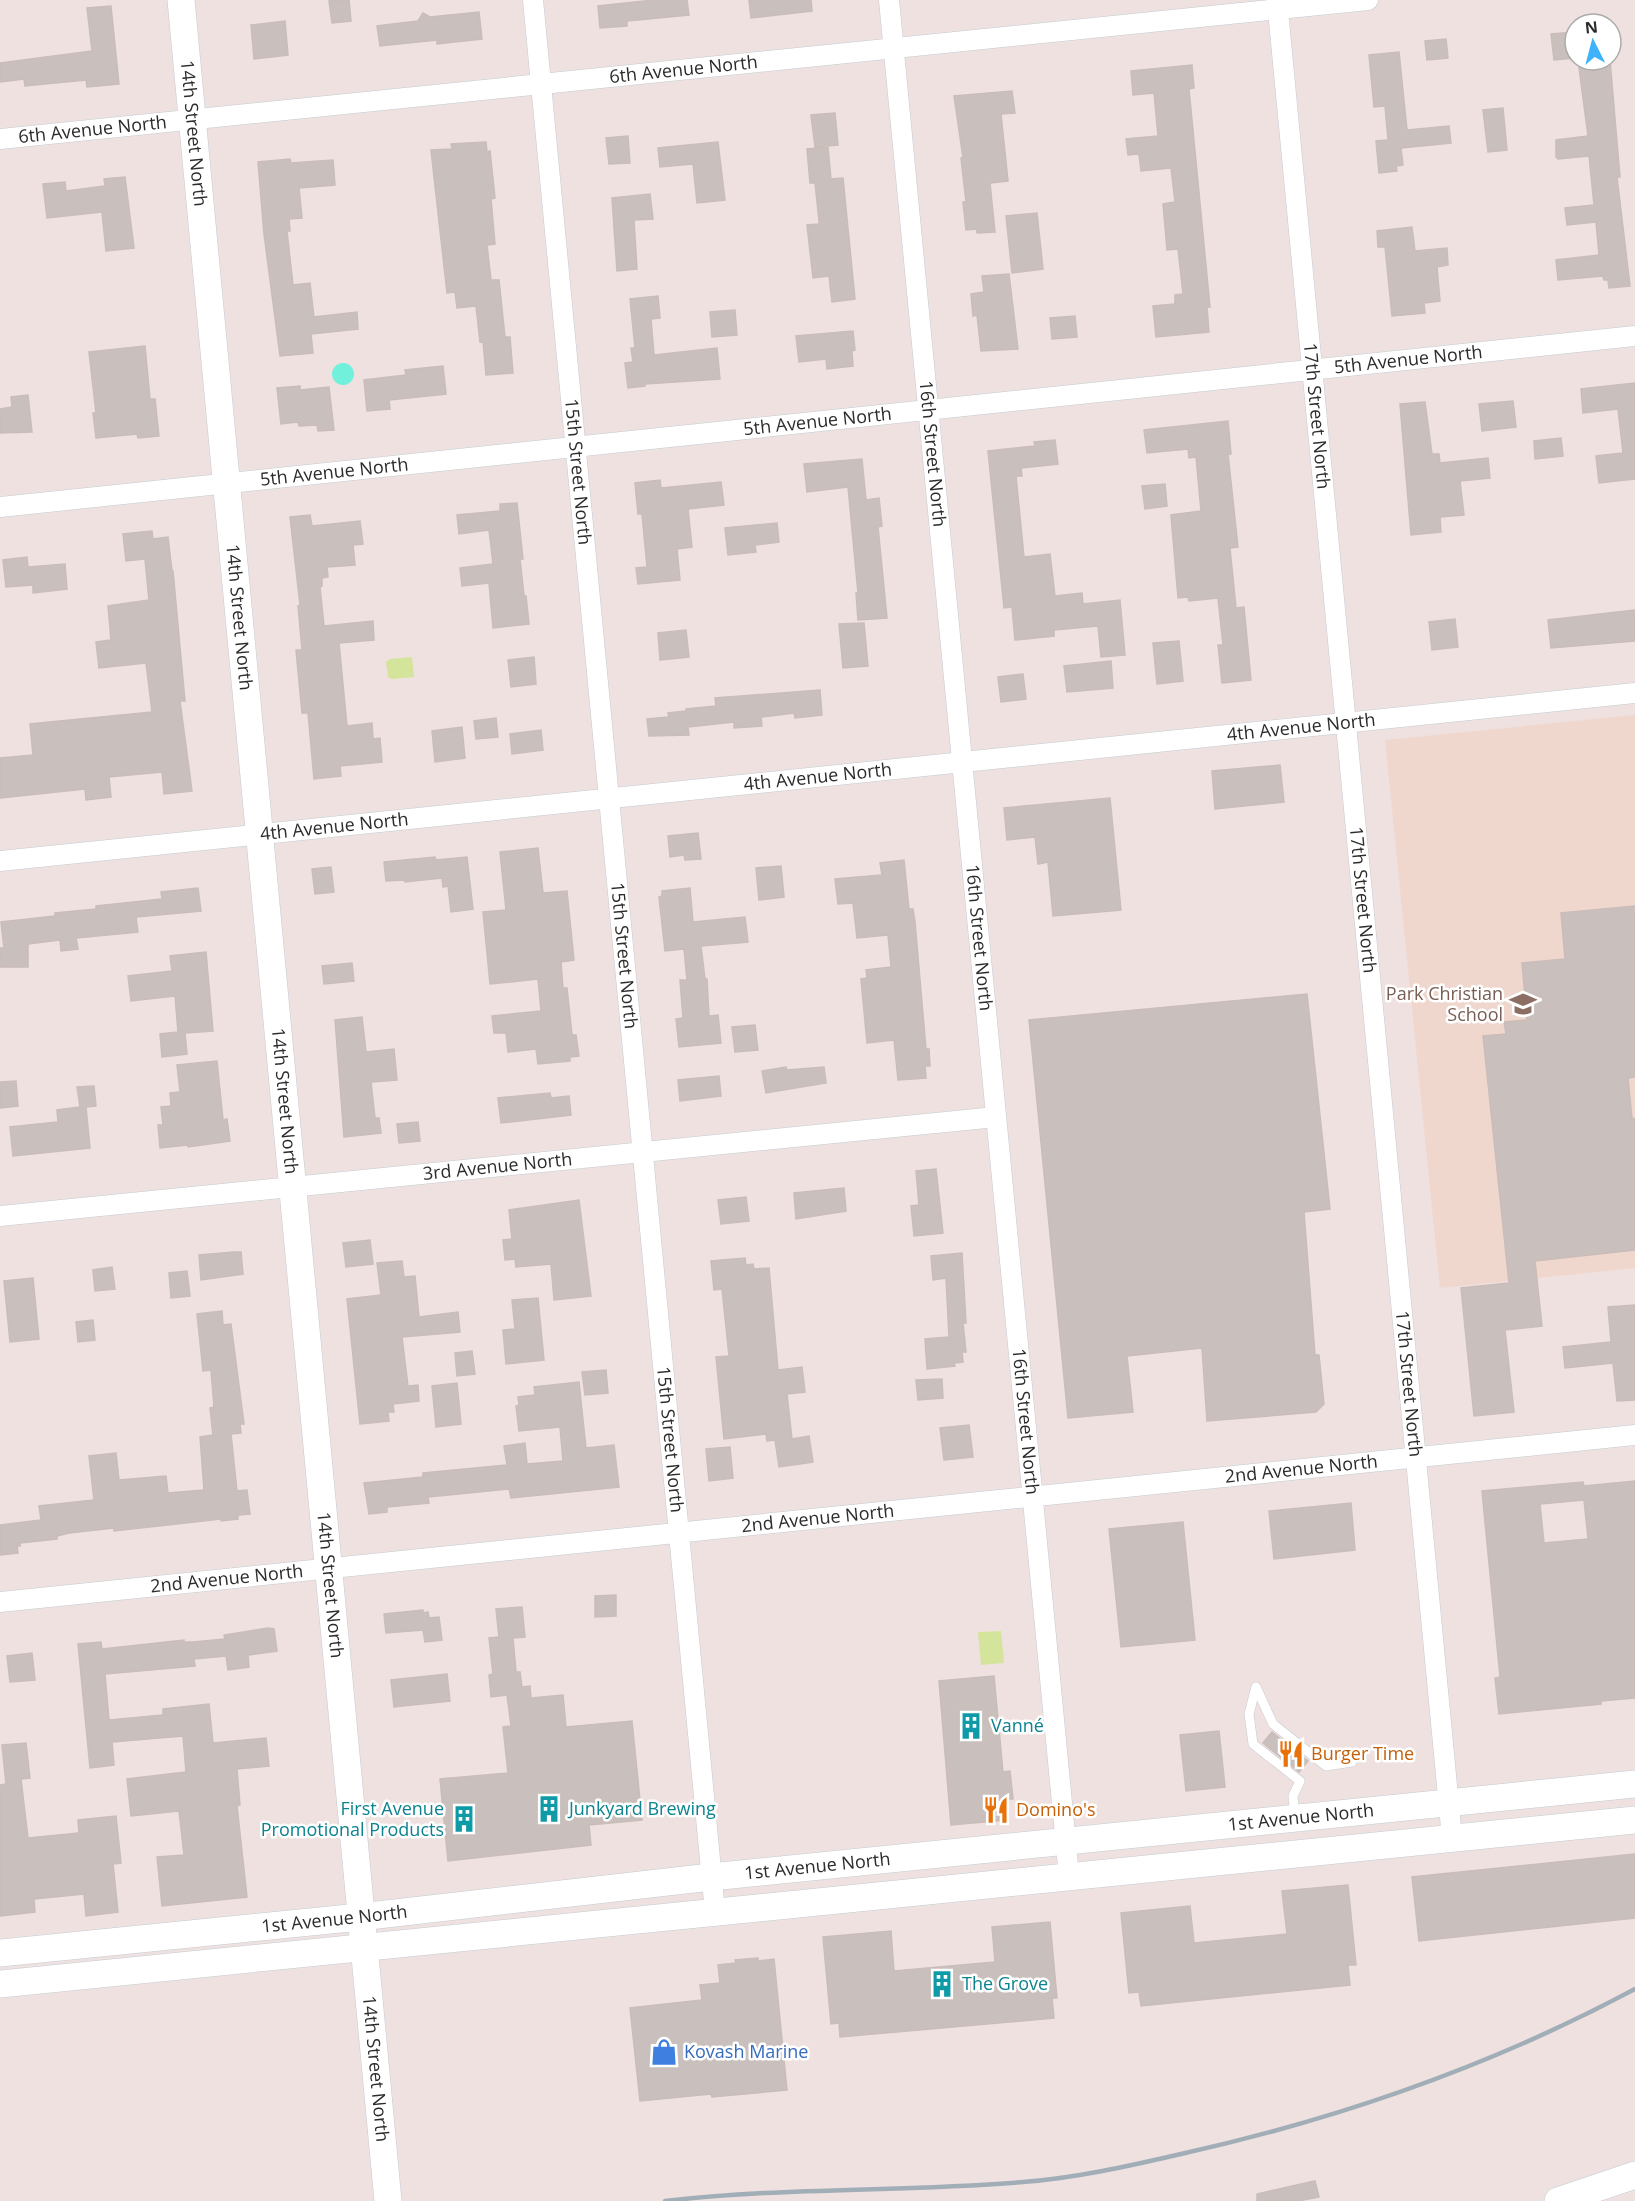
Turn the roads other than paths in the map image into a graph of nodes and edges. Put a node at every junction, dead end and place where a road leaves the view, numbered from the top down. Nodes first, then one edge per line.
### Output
1 (182, 0) edge
2 (533, 0) edge
3 (889, 0) edge
4 (1368, 0) edge
5 (1278, 5) edge
6 (893, 48) junction
7 (541, 84) junction
8 (193, 119) junction
9 (0, 139) edge
10 (1635, 336) edge
11 (1312, 369) junction
12 (928, 410) junction
13 (575, 446) junction
14 (226, 483) junction
15 (0, 507) edge
16 (1635, 693) edge
17 (1346, 722) junction
18 (962, 762) junction
19 (609, 798) junction
20 (259, 834) junction
21 (0, 861) edge
22 (996, 1117) junction
23 (642, 1152) junction
24 (292, 1187) junction
25 (0, 1216) edge
26 (1635, 1435) edge
27 (1416, 1457) junction
28 (1032, 1497) junction
29 (679, 1533) junction
30 (328, 1569) junction
31 (0, 1602) edge
32 (1352, 1761) dead end
33 (1635, 1784) edge
34 (1449, 1802) junction
35 (1295, 1818) junction
36 (1635, 1820) edge
37 (1452, 1838) junction
38 (1065, 1841) junction
39 (1069, 1876) junction
40 (711, 1877) junction
41 (715, 1912) junction
42 (360, 1917) junction
43 (363, 1947) junction
44 (0, 1953) edge
45 (0, 1984) edge
46 (1635, 2175) edge
47 (388, 2201) edge
48 (1558, 2201) edge

1 - 8 main road, 14th Street North
2 - 7 street, 15th Street North
3 - 6 street, 16th Street North
4 - 5 street, 6th Avenue North
5 - 6 street, 6th Avenue North
5 - 11 street, 17th Street North
6 - 7 street, 6th Avenue North
6 - 12 street, 16th Street North
7 - 8 street, 6th Avenue North
7 - 13 street, 15th Street North
8 - 9 street, 6th Avenue North
8 - 14 main road, 14th Street North
10 - 11 street, 5th Avenue North
11 - 12 street, 5th Avenue North
11 - 17 street, 17th Street North
12 - 13 street, 5th Avenue North
12 - 18 street, 16th Street North
13 - 14 street, 5th Avenue North
13 - 19 street, 15th Street North
14 - 15 street, 5th Avenue North
14 - 20 main road, 14th Street North
16 - 17 street, 4th Avenue North
17 - 18 street, 4th Avenue North
17 - 27 street, 17th Street North
18 - 19 street, 4th Avenue North
18 - 22 street, 16th Street North
19 - 20 street, 4th Avenue North
19 - 23 street, 15th Street North
20 - 21 street, 4th Avenue North
20 - 24 main road, 14th Street North
22 - 23 street, 3rd Avenue North
22 - 28 street, 16th Street North
23 - 24 street, 3rd Avenue North
23 - 29 street, 15th Street North
24 - 25 street, 3rd Avenue North
24 - 30 main road, 14th Street North
26 - 27 street, 2nd Avenue North
27 - 28 street, 2nd Avenue North
27 - 34 street, 17th Street North
28 - 29 street, 2nd Avenue North
28 - 38 street, 16th Street North
29 - 30 street, 2nd Avenue North
29 - 40 street, 15th Street North
30 - 31 street, 2nd Avenue North
30 - 42 main road, 14th Street North
32 - 35 lane
33 - 34 main road, 1st Avenue North
34 - 35 main road, 1st Avenue North
34 - 37 street, 17th Street North
35 - 38 main road, 1st Avenue North
36 - 37 main road, 1st Avenue North
37 - 39 main road, 1st Avenue North
38 - 39 street, 16th Street North
38 - 40 main road, 1st Avenue North
39 - 41 main road, 1st Avenue North
40 - 41 street, 15th Street North
40 - 42 main road, 1st Avenue North
41 - 43 main road, 1st Avenue North
42 - 43 main road, 14th Street North
42 - 44 main road, 1st Avenue North
43 - 45 main road, 1st Avenue North
43 - 47 main road, 14th Street North
46 - 48 main road

